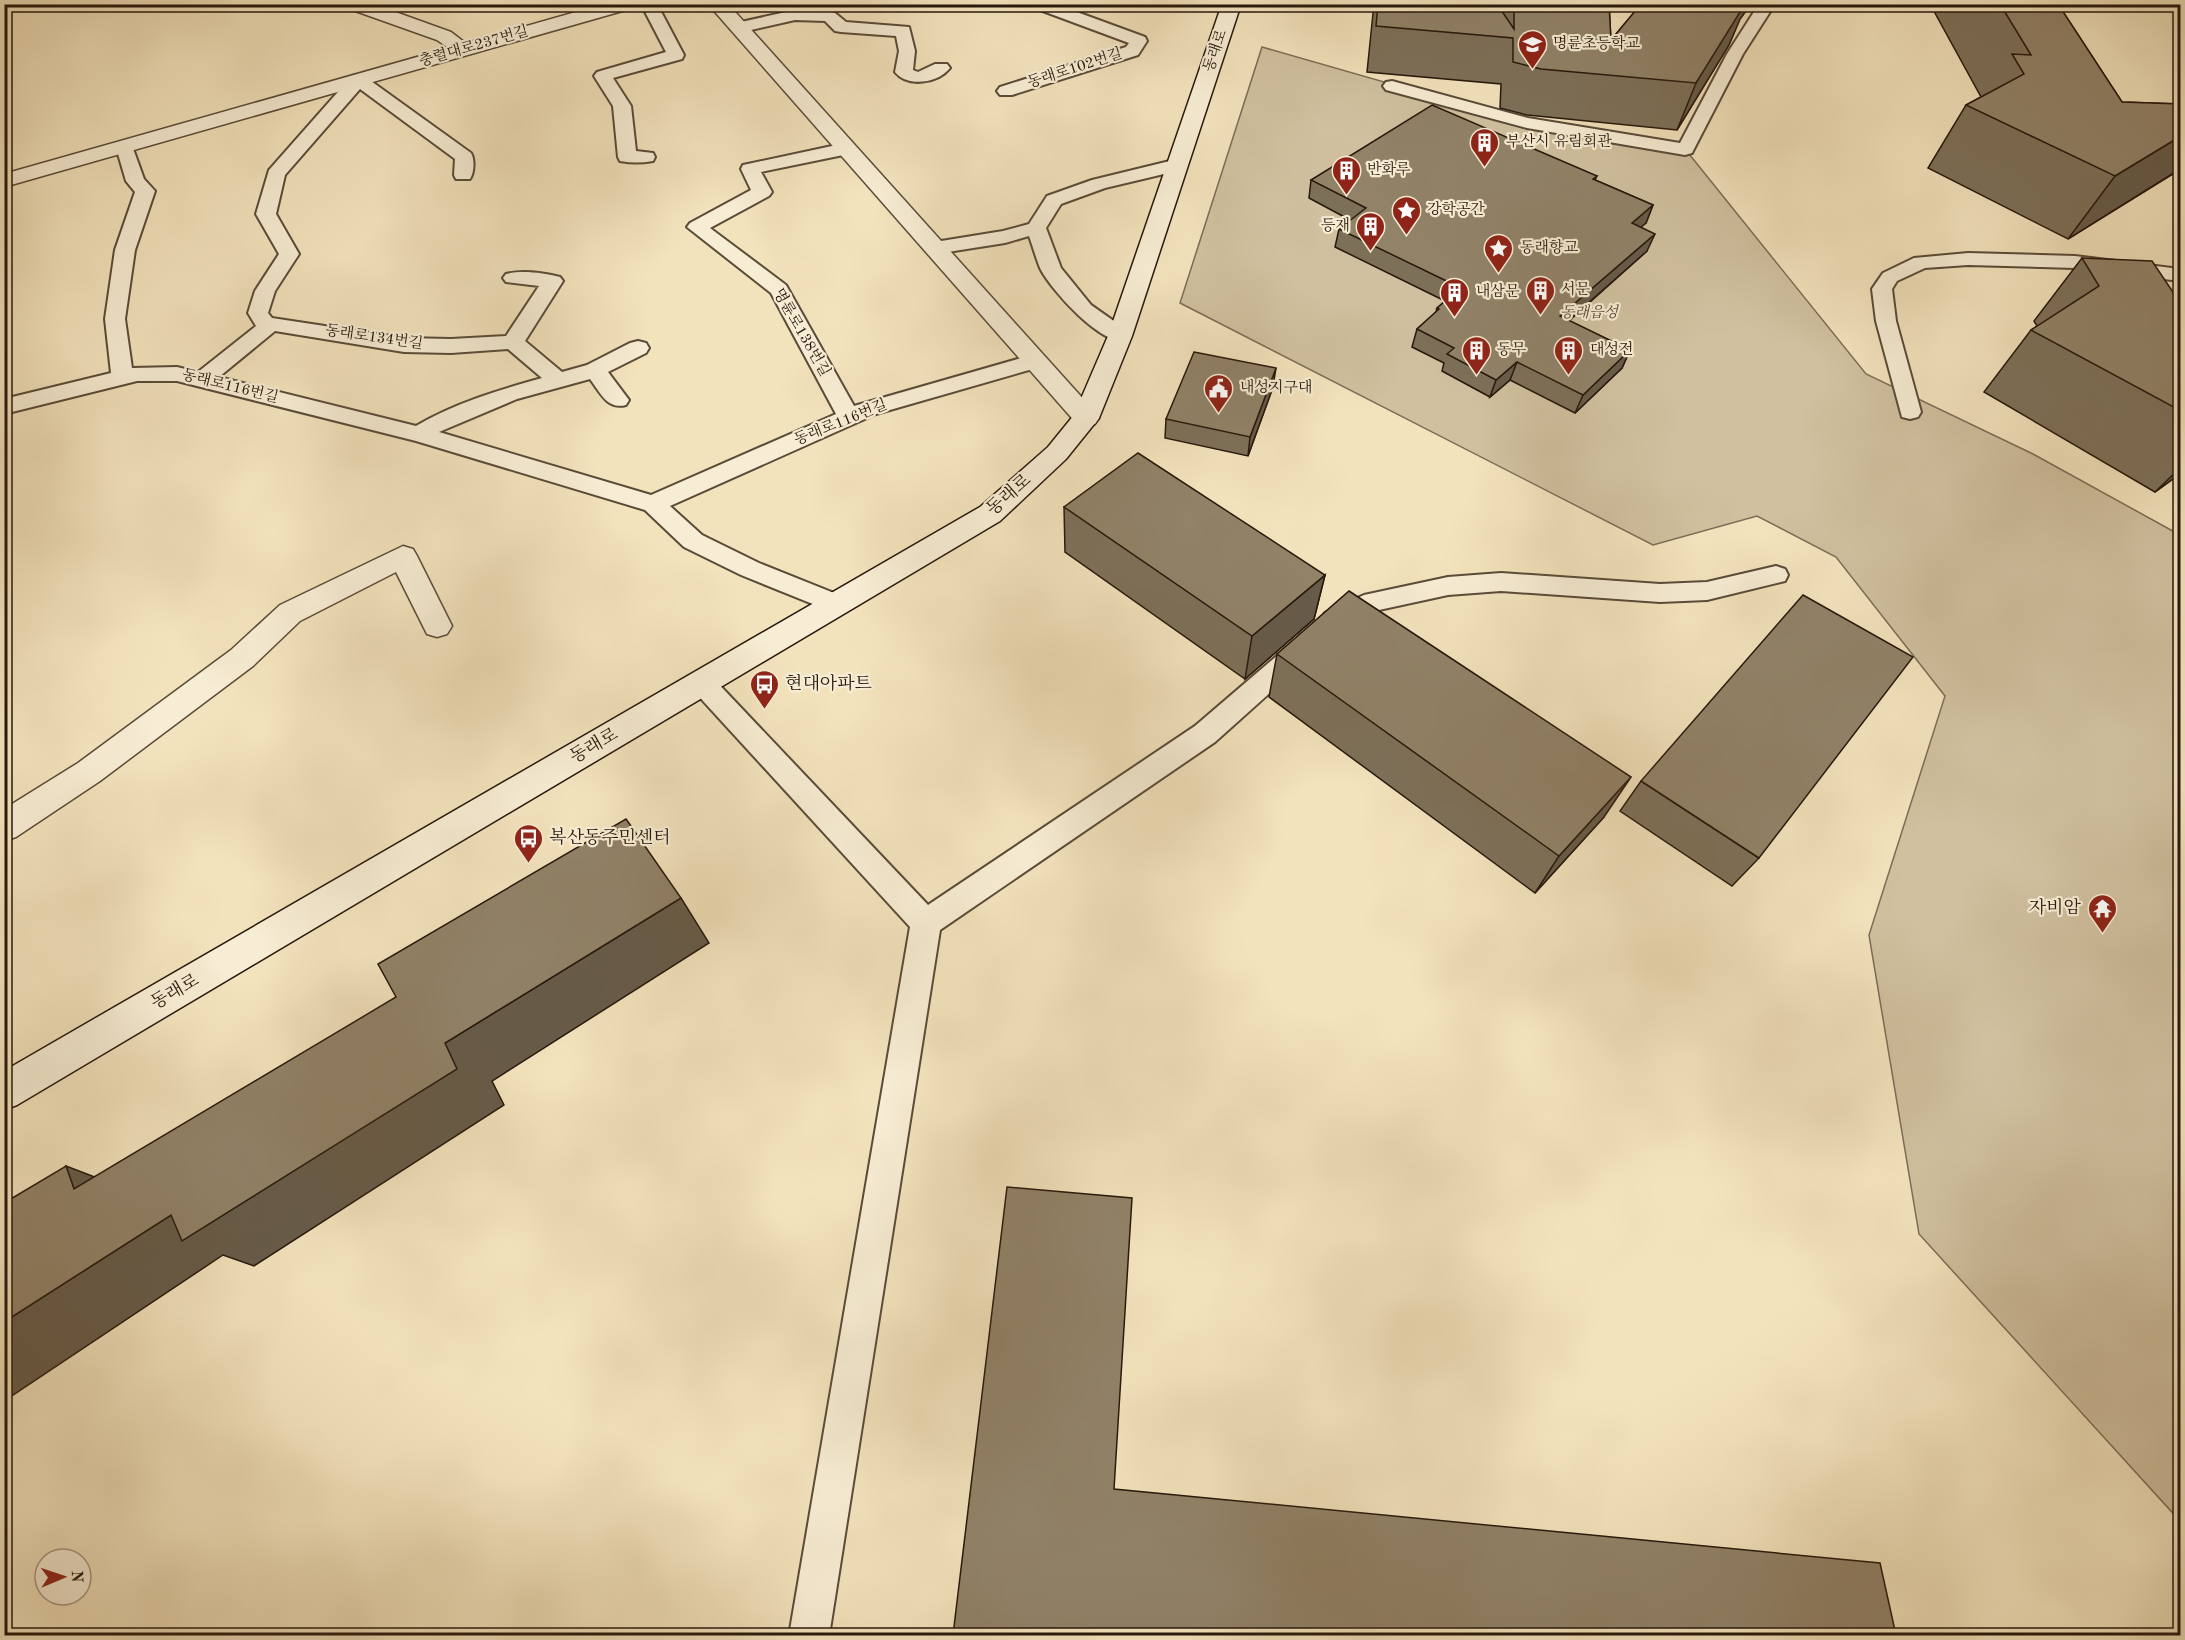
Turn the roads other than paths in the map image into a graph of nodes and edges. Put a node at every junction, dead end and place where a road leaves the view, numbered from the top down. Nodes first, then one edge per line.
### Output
1 (354, 4) edge
2 (626, 4) edge
3 (649, 4) edge
4 (717, 4) edge
5 (847, 4) edge
6 (1038, 4) edge
7 (1232, 4) edge
8 (1767, 4) edge
9 (829, 16) junction
10 (738, 28) junction
11 (463, 50) junction
12 (941, 69) dead end
13 (358, 80) junction
14 (1392, 86) edge
15 (1006, 90) dead end
16 (124, 147) junction
17 (846, 149) junction
18 (646, 157) dead end
19 (1178, 165) junction
20 (463, 175) dead end
21 (4, 181) edge
22 (1036, 228) junction
23 (935, 248) junction
24 (2181, 275) edge
25 (513, 278) dead end
26 (265, 324) junction
27 (1120, 336) junction
28 (513, 342) junction
29 (638, 348) dead end
30 (1035, 361) junction
31 (595, 370) junction
32 (122, 377) junction
33 (202, 380) junction
34 (558, 380) junction
35 (618, 400) dead end
36 (4, 406) edge
37 (1910, 412) dead end
38 (849, 417) junction
39 (1086, 418) junction
40 (419, 434) junction
41 (653, 504) junction
42 (1776, 575) dead end
43 (835, 604) junction
44 (437, 626) dead end
45 (702, 683) junction
46 (4, 827) edge
47 (926, 923) junction
48 (4, 1092) edge
49 (808, 1635) edge

1 - 11 street
2 - 11 street, 충렬대로237번길
3 - 18 lane
4 - 10 street
5 - 9 lane
6 - 15 lane, 동래로102번길
7 - 19 street, 동래로
8 - 14 lane
9 - 10 lane
9 - 12 lane
10 - 17 street
11 - 13 street, 충렬대로237번길
13 - 16 street, 충렬대로237번길
13 - 20 lane
13 - 26 lane
16 - 21 street, 충렬대로237번길
16 - 32 lane
17 - 23 street
17 - 38 lane, 명륜로138번길
19 - 22 lane
19 - 27 street, 동래로
22 - 23 lane
22 - 27 lane
23 - 30 street
24 - 37 lane
25 - 28 lane
26 - 28 lane, 동래로134번길
26 - 33 lane
27 - 39 street, 동래로
28 - 34 lane
29 - 31 lane
30 - 38 lane, 동래로116번길
30 - 39 street
31 - 34 lane
31 - 35 lane
32 - 33 lane, 동래로116번길
32 - 36 lane, 동래로116번길
33 - 40 lane, 동래로116번길
34 - 40 lane
38 - 41 lane, 동래로116번길
39 - 43 street, 동래로
40 - 41 lane, 동래로116번길
41 - 43 lane, 동래로116번길
42 - 47 lane
43 - 45 street, 동래로
44 - 46 street
45 - 47 lane
45 - 48 street, 동래로
47 - 49 lane

